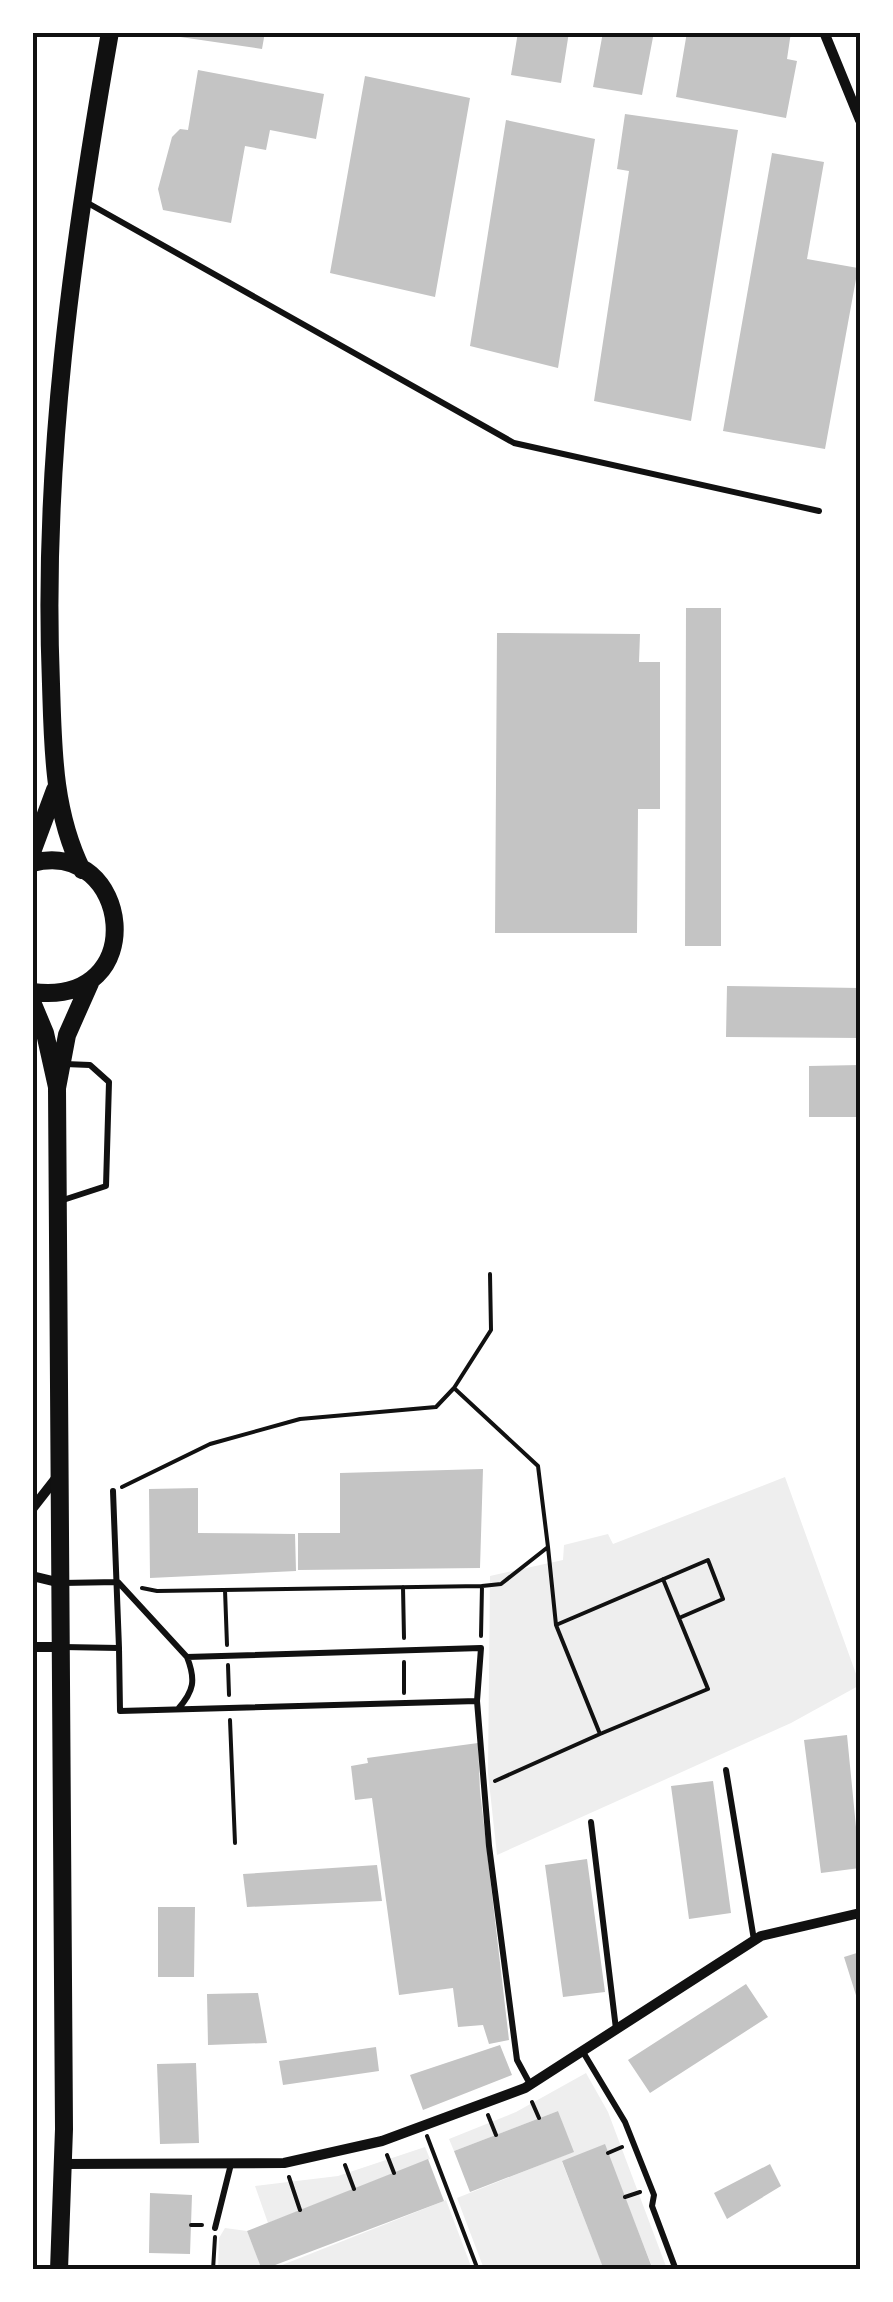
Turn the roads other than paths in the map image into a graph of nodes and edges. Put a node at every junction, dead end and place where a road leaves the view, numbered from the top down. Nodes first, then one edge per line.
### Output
1 (110, 32) edge
2 (824, 32) edge
3 (860, 120) edge
4 (80, 198) junction
5 (819, 511) dead end
6 (55, 790) junction
7 (32, 852) edge
8 (32, 863) edge
9 (82, 870) junction
10 (90, 983) junction
11 (32, 992) edge
12 (32, 1002) edge
13 (64, 1064) junction
14 (57, 1088) junction
15 (54, 1202) junction
16 (58, 1476) junction
17 (113, 1491) road end
18 (32, 1509) edge
19 (32, 1576) edge
20 (118, 1582) junction
21 (60, 1584) junction
22 (32, 1646) edge
23 (62, 1647) junction
24 (119, 1648) junction
25 (187, 1657) junction
26 (478, 1701) junction
27 (177, 1710) junction
28 (726, 1770) dead end
29 (591, 1822) dead end
30 (860, 1913) edge
31 (754, 1941) junction
32 (616, 2030) junction
33 (583, 2052) junction
34 (528, 2087) junction
35 (63, 2164) junction
36 (231, 2164) junction
37 (215, 2228) road end
38 (60, 2270) edge
39 (676, 2270) edge

1 - 4 main road
2 - 3 street
4 - 5 lane
4 - 6 main road
6 - 7 main road
6 - 9 main road
8 - 9 main road
9 - 10 main road
10 - 11 main road
10 - 13 main road
12 - 14 main road
13 - 14 main road
13 - 15 lane
14 - 15 main road
15 - 16 main road
16 - 18 street
16 - 21 main road
17 - 20 lane
19 - 21 street
20 - 21 lane
20 - 24 lane
20 - 25 lane
21 - 23 main road
22 - 23 street
23 - 24 lane
23 - 35 main road
24 - 27 lane
25 - 26 lane
25 - 27 lane
26 - 27 lane
26 - 34 lane
28 - 31 lane
29 - 32 lane
30 - 31 street
31 - 32 street
32 - 33 street
33 - 34 street
33 - 39 lane
34 - 36 street
35 - 36 street
35 - 38 main road
36 - 37 lane

